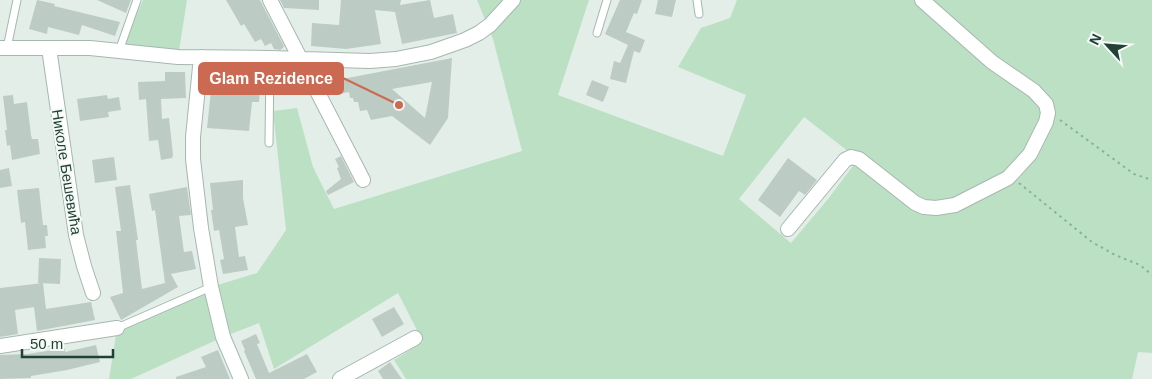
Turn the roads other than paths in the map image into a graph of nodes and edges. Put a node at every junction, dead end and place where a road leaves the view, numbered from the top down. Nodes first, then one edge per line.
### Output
1 (17, 0) edge
2 (137, 0) edge
3 (270, 0) edge
4 (513, 0) edge
5 (607, 0) edge
6 (697, 0) edge
7 (922, 0) edge
8 (699, 14) dead end
9 (597, 32) dead end
10 (3, 48) edge
11 (49, 48) junction
12 (119, 51) junction
13 (201, 57) junction
14 (270, 58) junction
15 (301, 58) junction
16 (269, 142) dead end
17 (363, 180) dead end
18 (788, 229) dead end
19 (210, 287) junction
20 (93, 293) dead end
21 (117, 328) joint
22 (415, 338) dead end
23 (0, 346) edge
24 (347, 377) edge
25 (241, 379) edge

1 - 10 lane
2 - 12 lane
3 - 15 street
4 - 15 street
5 - 9 lane
6 - 8 lane
7 - 18 street
10 - 11 street
11 - 12 street
11 - 20 street, Николе Бешевића
12 - 13 street
13 - 14 street
13 - 19 street
14 - 15 street
14 - 16 lane
15 - 17 street
19 - 21 lane
19 - 25 street
21 - 23 street
22 - 24 street

